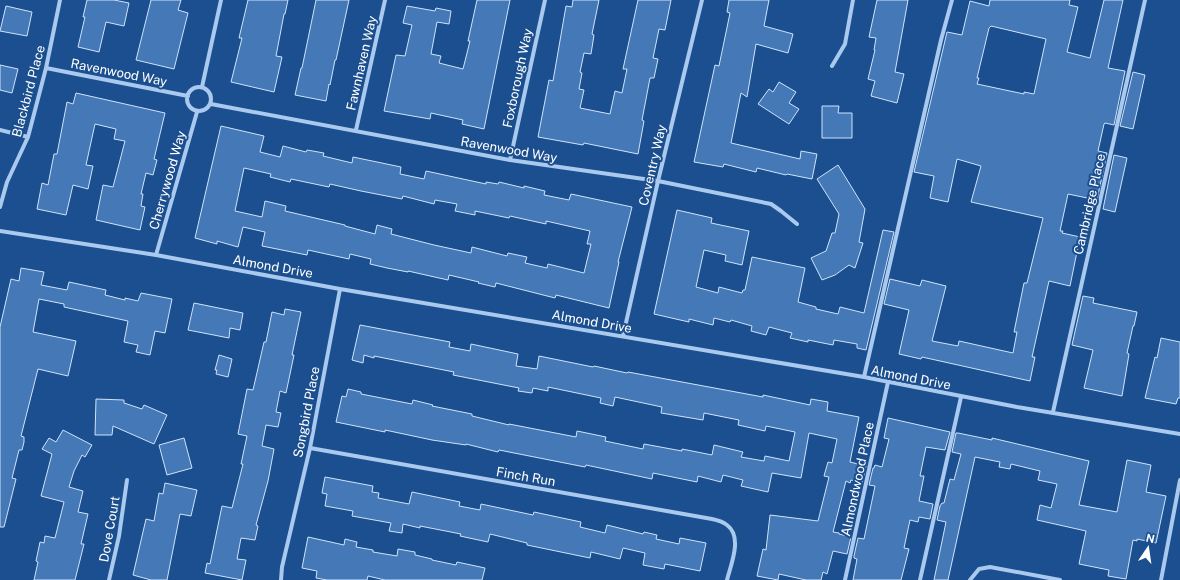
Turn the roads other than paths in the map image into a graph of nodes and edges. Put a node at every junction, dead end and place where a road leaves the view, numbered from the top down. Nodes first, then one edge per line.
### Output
1 (60, 0) edge
2 (221, 0) edge
3 (385, 0) edge
4 (545, 0) edge
5 (702, 0) edge
6 (853, 0) edge
7 (952, 0) edge
8 (1145, 0) edge
9 (832, 66) dead end
10 (46, 68) junction
11 (202, 87) junction
12 (188, 96) junction
13 (211, 104) junction
14 (197, 112) junction
15 (0, 130) edge
16 (356, 130) junction
17 (28, 136) junction
18 (510, 160) junction
19 (658, 181) junction
20 (0, 207) edge
21 (797, 224) dead end
22 (0, 231) edge
23 (156, 255) junction
24 (340, 288) junction
25 (623, 336) junction
26 (864, 377) junction
27 (888, 382) junction
28 (961, 397) junction
29 (1053, 412) junction
30 (1180, 434) edge
31 (310, 448) junction
32 (127, 480) dead end
33 (1180, 480) edge
34 (109, 580) edge
35 (281, 580) edge
36 (727, 580) edge
37 (845, 580) edge
38 (920, 580) edge
39 (970, 580) edge
40 (1060, 580) edge
41 (1161, 580) edge

1 - 10 street, Blackbird Place
2 - 11 street
3 - 16 street, Fawnhaven Way
4 - 18 street, Foxborough Way
5 - 19 street, Coventry Way
6 - 9 street
7 - 26 street
8 - 29 street, Cambridge Place
10 - 12 street, Ravenwood Way
10 - 17 street, Blackbird Place
11 - 12 street
11 - 13 street
12 - 14 street
13 - 14 street
13 - 16 street, Ravenwood Way
14 - 23 street, Cherrywood Way
15 - 17 street
16 - 18 street, Ravenwood Way
17 - 20 street, Blackbird Place
18 - 19 street, Ravenwood Way
19 - 21 street, Ravenwood Way
19 - 25 street, Coventry Way
22 - 23 street, Almond Drive
23 - 24 street, Almond Drive
24 - 25 street, Almond Drive
24 - 31 street, Songbird Place
25 - 26 street, Almond Drive
26 - 27 street, Almond Drive
27 - 28 street, Almond Drive
27 - 37 street, Almondwood Place
28 - 29 street, Almond Drive
28 - 38 street
29 - 30 street, Almond Drive
31 - 35 street, Songbird Place
31 - 36 street, Finch Run
32 - 34 street, Dove Court
33 - 41 street
39 - 40 street

